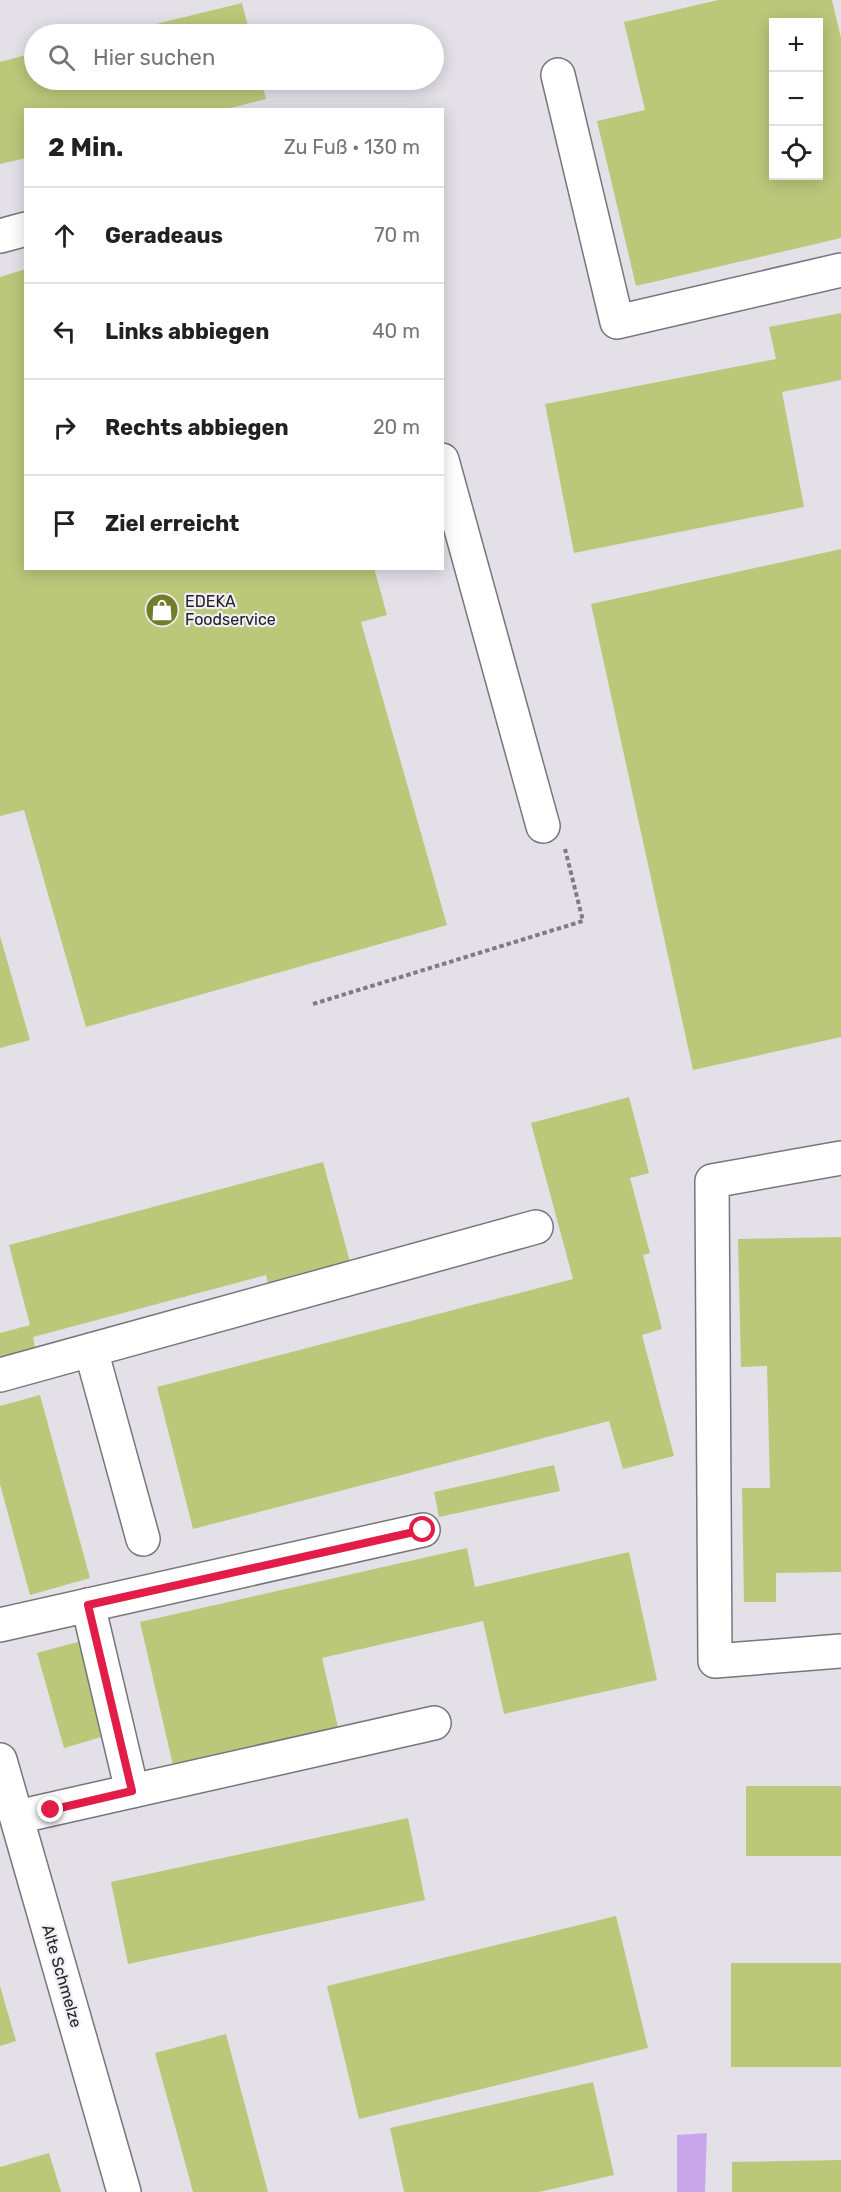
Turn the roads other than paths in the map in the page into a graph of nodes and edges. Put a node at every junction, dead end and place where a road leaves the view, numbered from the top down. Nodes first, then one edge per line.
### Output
1 (558, 75) dead end
2 (24, 230) edge
3 (0, 236) edge
4 (841, 270) edge
5 (444, 467) edge
6 (543, 826) road end
7 (841, 1158) edge
8 (536, 1227) dead end
9 (91, 1350) junction
10 (0, 1375) edge
11 (423, 1530) dead end
12 (143, 1539) dead end
13 (88, 1605) junction
14 (0, 1625) edge
15 (841, 1651) edge
16 (434, 1723) dead end
17 (0, 1760) edge
18 (132, 1791) junction
19 (17, 1817) junction
20 (124, 2192) edge

1 - 4 street
2 - 3 street
5 - 6 street
7 - 15 street
8 - 9 street
9 - 10 street
9 - 12 street
11 - 13 street
13 - 14 street
13 - 18 street
16 - 18 street
17 - 19 street, Alte Schmelze
18 - 19 street
19 - 20 street, Alte Schmelze

